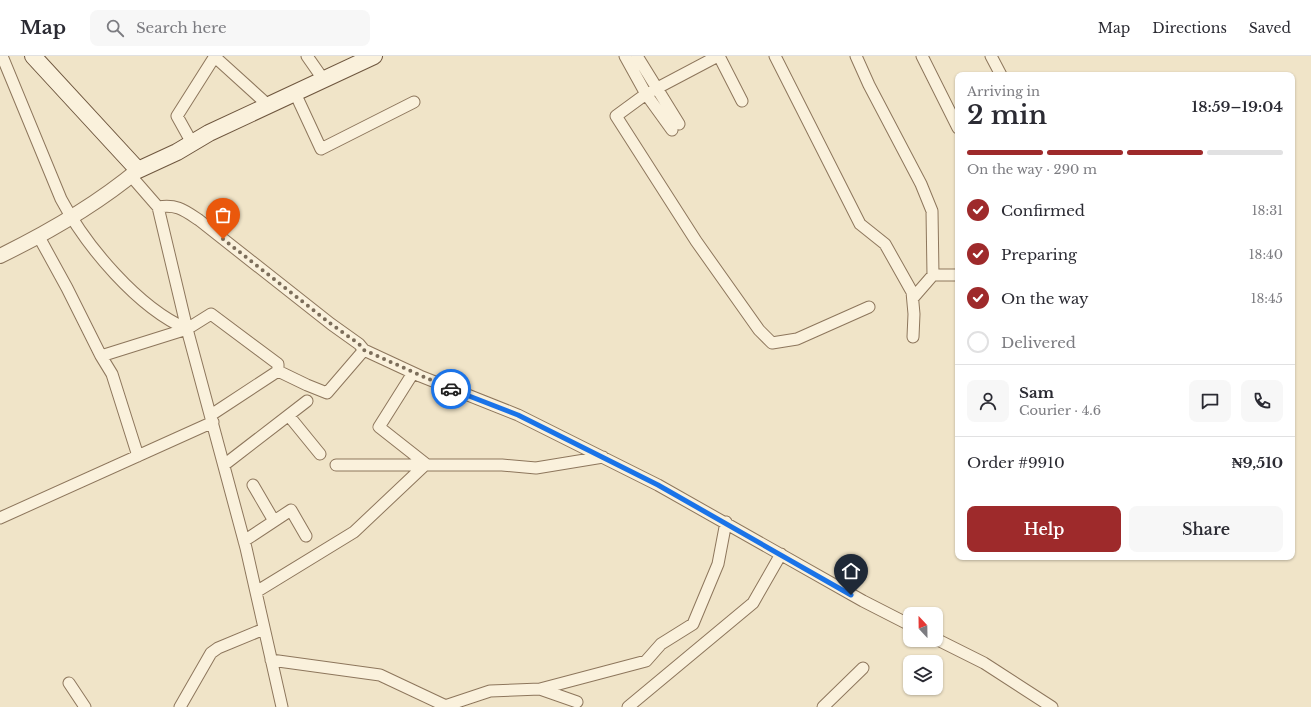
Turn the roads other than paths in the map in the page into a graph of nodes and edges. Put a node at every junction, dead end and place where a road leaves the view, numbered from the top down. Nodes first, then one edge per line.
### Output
1 (2, 56) edge
2 (33, 56) edge
3 (215, 56) edge
4 (307, 56) edge
5 (374, 56) edge
6 (625, 56) edge
7 (637, 56) edge
8 (718, 56) edge
9 (775, 56) edge
10 (856, 56) edge
11 (922, 56) edge
12 (991, 56) edge
13 (354, 60) edge
14 (999, 72) edge
15 (323, 80) junction
16 (651, 91) junction
17 (295, 92) junction
18 (742, 101) dead end
19 (414, 102) dead end
20 (268, 105) junction
21 (955, 122) edge
22 (675, 127) dead end
23 (192, 143) junction
24 (135, 173) junction
25 (158, 207) junction
26 (71, 217) junction
27 (39, 237) junction
28 (0, 256) edge
29 (933, 275) junction
30 (955, 275) edge
31 (913, 298) junction
32 (869, 307) dead end
33 (187, 329) junction
34 (913, 337) dead end
35 (364, 350) junction
36 (101, 356) junction
37 (278, 371) junction
38 (413, 373) junction
39 (307, 400) dead end
40 (289, 416) junction
41 (212, 418) junction
42 (320, 454) dead end
43 (138, 456) junction
44 (603, 458) junction
45 (426, 464) junction
46 (224, 465) junction
47 (336, 465) dead end
48 (253, 485) dead end
49 (0, 518) edge
50 (274, 521) junction
51 (726, 522) junction
52 (306, 536) dead end
53 (244, 541) junction
54 (781, 554) junction
55 (256, 592) junction
56 (903, 621) edge
57 (264, 629) junction
58 (943, 642) edge
59 (270, 660) junction
60 (863, 668) dead end
61 (69, 683) dead end
62 (540, 689) junction
63 (577, 702) dead end
64 (444, 706) edge
65 (85, 707) edge
66 (180, 707) edge
67 (282, 707) edge
68 (628, 707) edge
69 (823, 707) edge
70 (1052, 707) edge

1 - 26 street
2 - 24 main road
3 - 20 street
3 - 23 street
4 - 15 street
5 - 13 main road
6 - 16 street
7 - 16 street
8 - 16 street
8 - 18 street
9 - 31 street
10 - 29 street
11 - 21 street
12 - 14 street
13 - 15 main road
15 - 17 main road
16 - 22 street
16 - 32 street
17 - 19 street
17 - 20 main road
20 - 23 main road
23 - 24 main road
24 - 25 street
24 - 26 street
25 - 33 street
25 - 35 street
26 - 27 street
26 - 33 street
27 - 28 street
27 - 36 street
29 - 30 street
29 - 31 street
31 - 34 street
33 - 36 street
33 - 37 street
33 - 41 street
35 - 37 street
35 - 38 street
36 - 43 street
37 - 41 street
38 - 44 street
38 - 45 street
39 - 40 street
40 - 42 street
40 - 46 street
41 - 43 street
41 - 46 street
43 - 49 street
44 - 45 street
44 - 51 street
45 - 47 street
45 - 55 street
46 - 53 street
48 - 50 street
50 - 52 street
50 - 53 street
51 - 54 street
51 - 62 street
53 - 55 street
54 - 56 street
54 - 68 street
55 - 57 street
57 - 59 street
57 - 66 street
58 - 70 street
59 - 64 street
59 - 67 street
60 - 69 street
61 - 65 street
62 - 63 street
62 - 64 street

